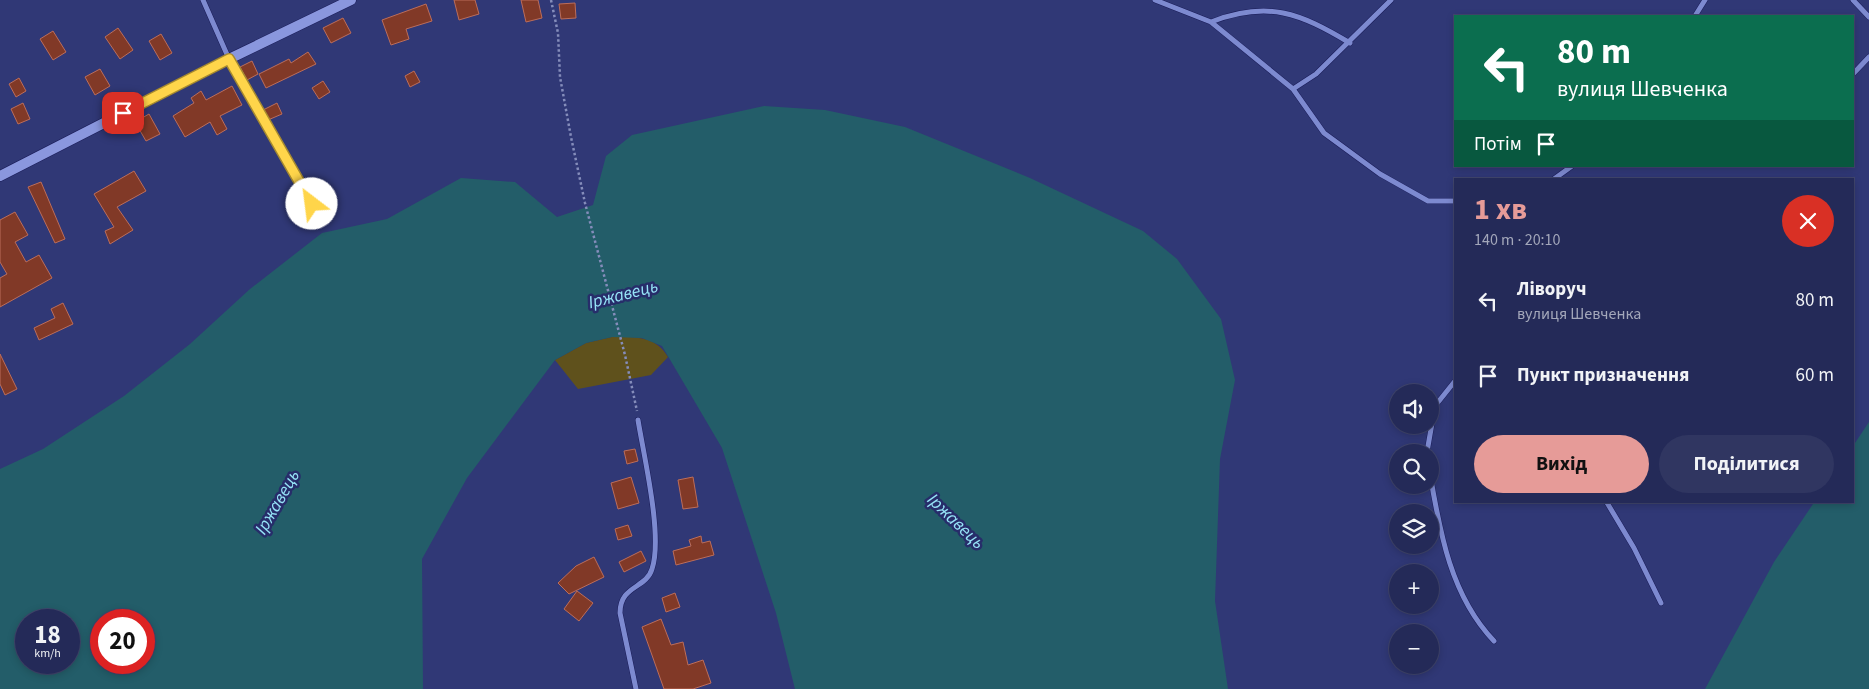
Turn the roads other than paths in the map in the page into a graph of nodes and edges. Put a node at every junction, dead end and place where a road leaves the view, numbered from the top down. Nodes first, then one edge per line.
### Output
1 (203, 0) edge
2 (351, 0) edge
3 (1155, 0) edge
4 (1391, 0) edge
5 (1705, 0) edge
6 (1853, 0) edge
7 (1697, 15) edge
8 (1869, 17) edge
9 (1211, 22) junction
10 (1350, 43) junction
11 (1869, 57) edge
12 (229, 59) junction
13 (1854, 73) edge
14 (1293, 89) junction
15 (1571, 167) edge
16 (0, 176) edge
17 (1555, 178) edge
18 (1454, 201) edge
19 (312, 204) dead end
20 (1454, 382) edge
21 (638, 420) road end
22 (1428, 444) edge
23 (1433, 494) edge
24 (1607, 503) edge
25 (1660, 603) dead end
26 (1494, 641) dead end
27 (636, 689) edge

1 - 12 street
2 - 12 street
3 - 9 street
4 - 10 street
5 - 7 street
6 - 8 street
9 - 10 street
9 - 14 street
10 - 14 street
11 - 13 street
12 - 16 street
12 - 19 lane
14 - 18 street
15 - 17 street
20 - 22 street
21 - 27 street
23 - 26 street
24 - 25 street

